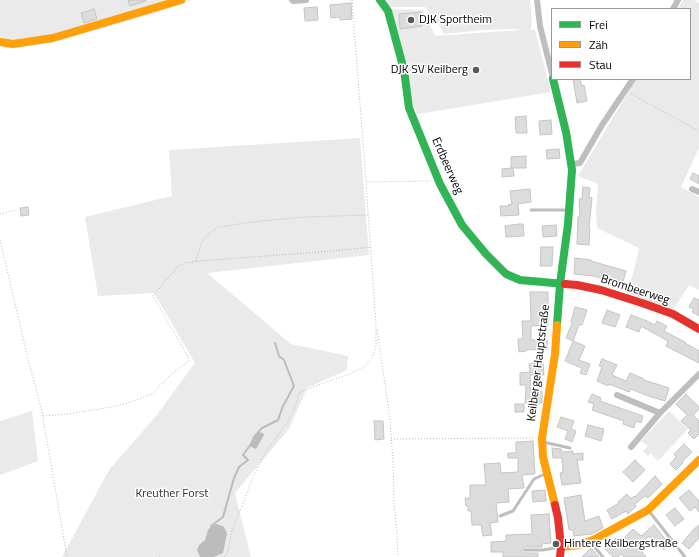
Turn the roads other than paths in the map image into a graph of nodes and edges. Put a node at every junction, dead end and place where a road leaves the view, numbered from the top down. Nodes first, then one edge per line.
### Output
1 (181, 0) edge
2 (292, 0) edge
3 (306, 0) edge
4 (380, 0) edge
5 (538, 0) edge
6 (0, 42) edge
7 (551, 70) edge
8 (553, 80) edge
9 (632, 80) edge
10 (572, 167) junction
11 (692, 189) dead end
12 (699, 192) edge
13 (531, 210) dead end
14 (569, 210) junction
15 (560, 284) junction
16 (699, 329) edge
17 (699, 374) edge
18 (617, 395) dead end
19 (660, 413) junction
20 (542, 440) junction
21 (632, 446) dead end
22 (570, 448) dead end
23 (699, 460) edge
24 (547, 473) junction
25 (648, 510) junction
26 (500, 516) dead end
27 (590, 541) junction
28 (561, 547) junction
29 (524, 550) dead end
30 (560, 557) edge
31 (604, 557) edge
32 (685, 557) edge

1 - 6 street
2 - 3 street
4 - 15 street, Erdbeerweg
5 - 7 street
8 - 10 street, Keilberger Hauptstraße
9 - 10 street
10 - 14 street, Keilberger Hauptstraße
11 - 12 street
13 - 14 lane
14 - 15 street, Keilberger Hauptstraße
15 - 16 street, Brombeerweg
15 - 20 street, Keilberger Hauptstraße
17 - 19 street
18 - 19 street
19 - 21 street
20 - 22 lane
20 - 24 street, Keilberger Hauptstraße
23 - 25 street
24 - 26 lane
24 - 28 street, Keilberger Hauptstraße
25 - 27 street
25 - 32 lane
27 - 28 street
27 - 31 lane
28 - 29 lane
28 - 30 street, Keilberger Hauptstraße

